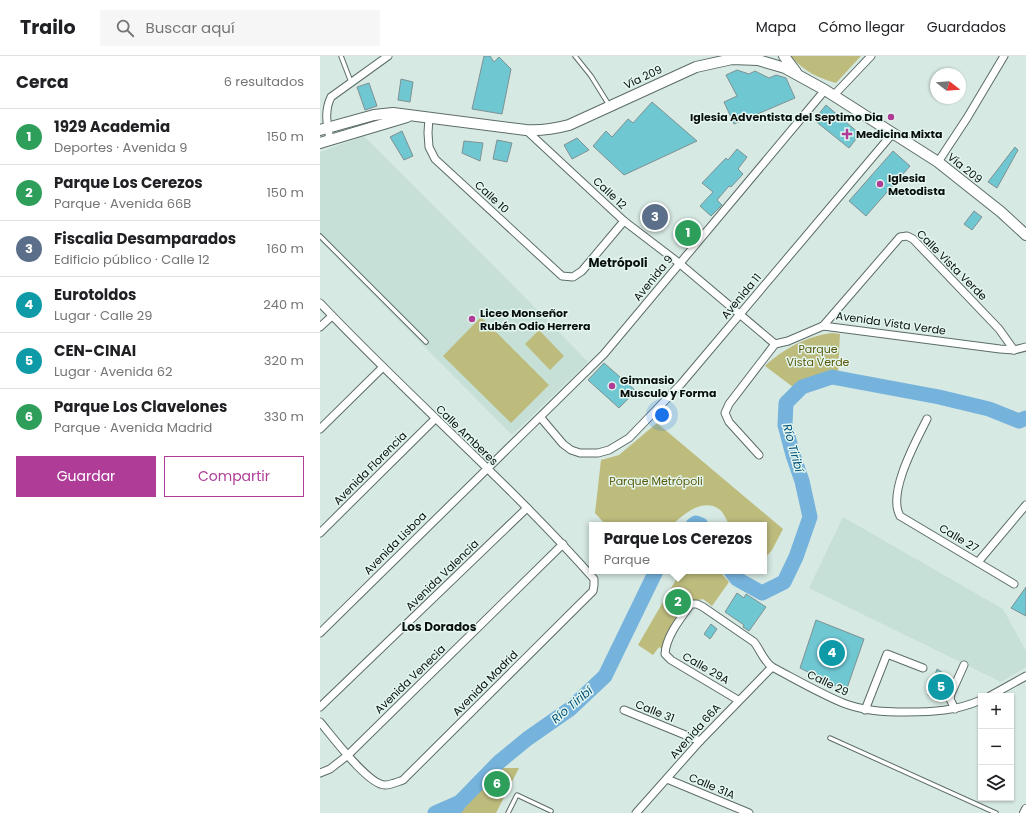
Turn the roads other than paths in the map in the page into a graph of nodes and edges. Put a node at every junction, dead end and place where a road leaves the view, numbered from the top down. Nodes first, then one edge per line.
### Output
1 (341, 56) edge
2 (575, 56) edge
3 (784, 56) edge
4 (870, 56) edge
5 (1004, 56) edge
6 (386, 57) edge
7 (797, 74) junction
8 (351, 82) junction
9 (829, 93) junction
10 (609, 106) junction
11 (412, 115) junction
12 (429, 117) junction
13 (324, 129) edge
14 (526, 130) junction
15 (893, 133) junction
16 (325, 141) edge
17 (938, 162) junction
18 (624, 221) junction
19 (1026, 235) edge
20 (320, 236) edge
21 (679, 263) junction
22 (320, 303) edge
23 (741, 313) junction
24 (332, 316) junction
25 (823, 326) junction
26 (320, 328) edge
27 (426, 342) dead end
28 (775, 344) junction
29 (1026, 347) edge
30 (1014, 350) junction
31 (383, 367) junction
32 (541, 418) junction
33 (435, 419) junction
34 (927, 419) dead end
35 (320, 429) edge
36 (759, 455) dead end
37 (486, 469) junction
38 (1026, 505) edge
39 (527, 508) junction
40 (320, 533) edge
41 (563, 544) junction
42 (978, 562) junction
43 (589, 573) edge
44 (590, 574) edge
45 (1014, 584) dead end
46 (594, 585) joint
47 (692, 604) joint
48 (320, 633) edge
49 (964, 665) dead end
50 (772, 667) junction
51 (923, 668) dead end
52 (1026, 676) edge
53 (995, 693) edge
54 (738, 700) junction
55 (978, 701) edge
56 (320, 707) edge
57 (955, 709) junction
58 (624, 710) dead end
59 (865, 710) junction
60 (320, 722) edge
61 (830, 738) dead end
62 (700, 741) junction
63 (348, 755) junction
64 (320, 773) edge
65 (667, 779) junction
66 (1026, 809) edge
67 (551, 811) dead end
68 (508, 813) edge
69 (636, 813) edge
70 (749, 813) edge
71 (996, 813) edge
72 (1024, 813) edge

1 - 8 lane
2 - 10 lane
3 - 7 main road
4 - 9 street, Avenida 9
5 - 17 street
6 - 8 street
7 - 9 main road, Vía 209
7 - 10 main road, Vía 209
8 - 13 street
9 - 15 main road, Vía 209
9 - 21 street, Avenida 9
10 - 14 main road, Vía 209
11 - 12 main road, Vía 209
11 - 13 main road, Vía 209
11 - 16 main road, Vía 209
12 - 14 main road, Vía 209
12 - 18 street, Calle 10
13 - 16 street
14 - 18 street, Calle 12
15 - 17 main road, Vía 209
15 - 23 street, Avenida 11
17 - 19 main road, Vía 209
18 - 21 street, Calle 12
20 - 27 lane
21 - 23 street, Calle 12
21 - 32 street, Avenida 9
22 - 24 street, Calle Amberes
23 - 28 street, Calle 12
23 - 32 street, Avenida 11
24 - 26 street
24 - 31 street, Calle Amberes
25 - 28 street, Avenida Vista Verde
25 - 30 street, Avenida Vista Verde
25 - 30 street, Calle Vista Verde
28 - 36 street
29 - 30 street, Avenida Vista Verde
31 - 33 street, Calle Amberes
31 - 35 street
32 - 37 street, Avenida 9
33 - 37 street, Calle Amberes
33 - 40 street, Avenida Florencia
34 - 42 street, Calle 27
37 - 39 street, Calle Amberes
37 - 48 street, Avenida Lisboa
38 - 42 street
39 - 41 street, Calle Amberes
39 - 56 street, Avenida Valencia
41 - 43 street, Calle Amberes
41 - 63 street, Avenida Venecia
42 - 45 street, Calle 27
44 - 46 street, Calle Amberes
46 - 63 street, Avenida Madrid
47 - 50 street, Calle 29
47 - 54 street, Calle 29A
49 - 57 street
50 - 54 street, Avenida 66A
50 - 59 street, Calle 29
51 - 59 street
52 - 53 street
54 - 62 street, Avenida 66A
55 - 57 street, Calle 29
57 - 59 street, Calle 29
58 - 62 street, Calle 31
60 - 63 street
61 - 71 lane
62 - 65 street, Avenida 66A
63 - 64 street, Avenida Venecia
65 - 69 street, Avenida 66A
65 - 70 street, Calle 31A
66 - 72 street
67 - 68 lane

